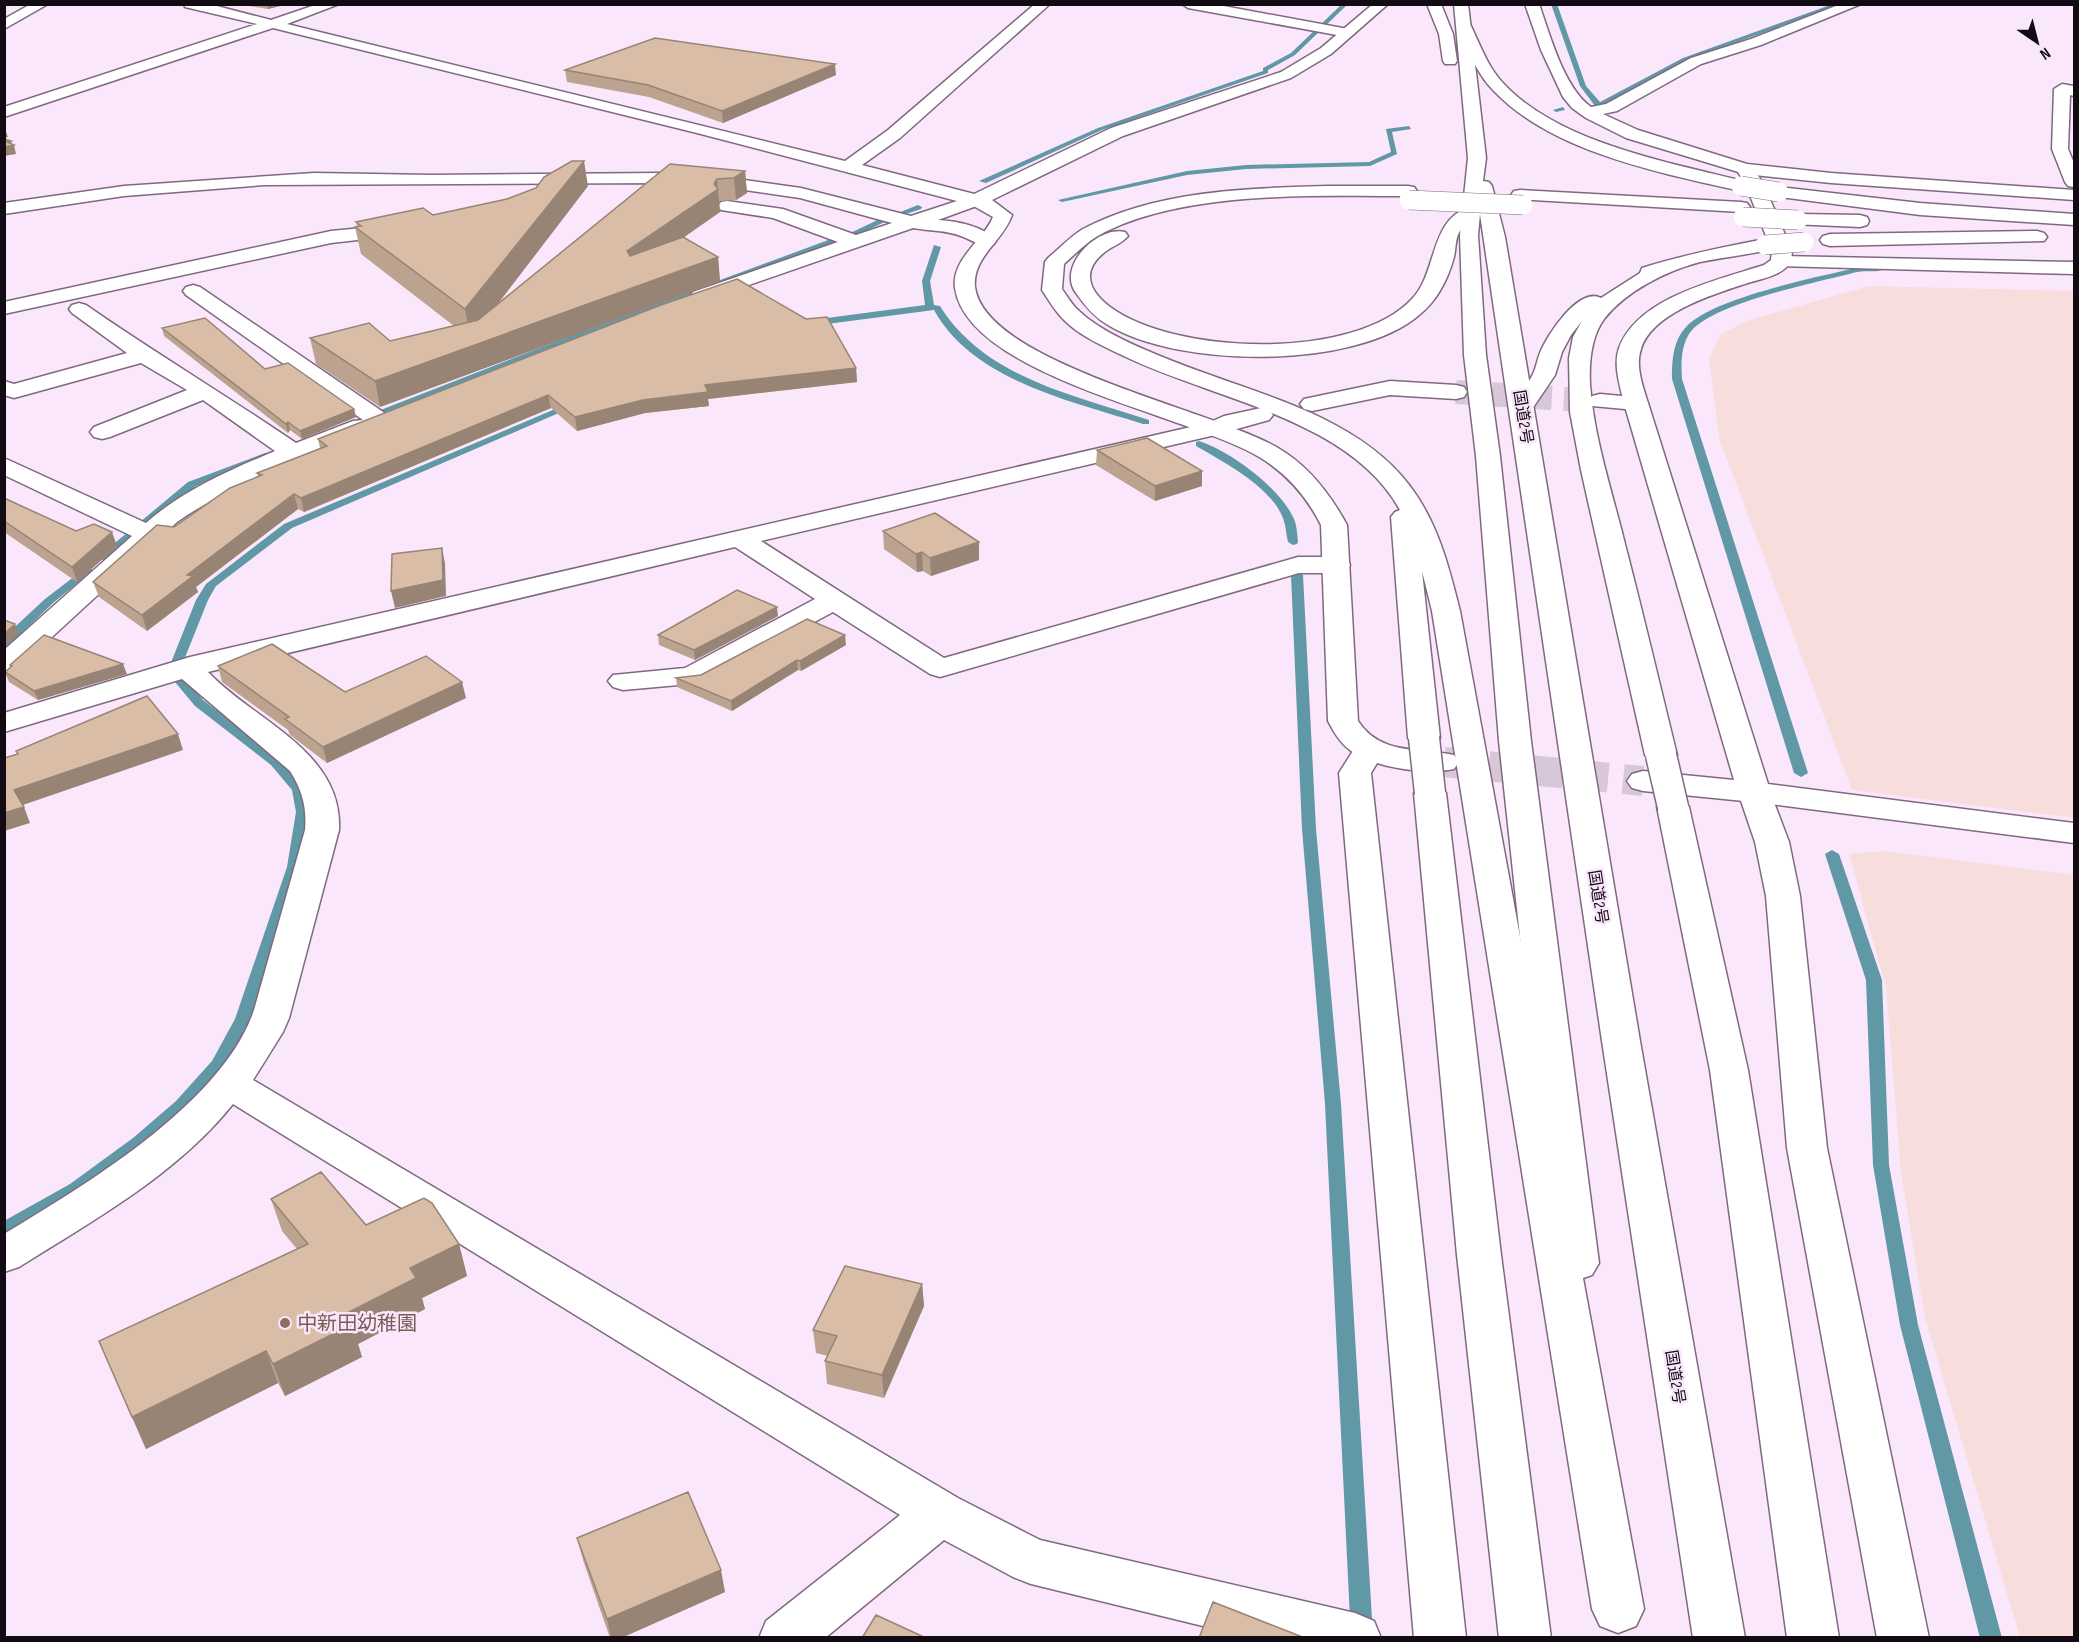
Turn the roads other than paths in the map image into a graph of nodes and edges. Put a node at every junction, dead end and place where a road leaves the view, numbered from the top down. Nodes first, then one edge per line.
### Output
1 (42, 4) edge
2 (190, 4) edge
3 (333, 4) edge
4 (1044, 4) edge
5 (1188, 4) edge
6 (1382, 4) edge
7 (1434, 4) edge
8 (1461, 4) edge
9 (1532, 4) edge
10 (1855, 4) edge
11 (271, 24) junction
12 (4, 25) edge
13 (1464, 26) junction
14 (1348, 33) junction
15 (2074, 91) edge
16 (4, 112) edge
17 (1587, 112) junction
18 (1474, 113) junction
19 (1477, 158) junction
20 (848, 167) junction
21 (1743, 177) junction
22 (555, 178) junction
23 (2074, 182) edge
24 (1409, 195) junction
25 (2074, 195) edge
26 (539, 200) edge
27 (976, 200) junction
28 (711, 204) edge
29 (4, 209) edge
30 (1472, 213) junction
31 (2074, 220) edge
32 (915, 223) junction
33 (421, 228) edge
34 (2074, 228) edge
35 (2074, 237) edge
36 (986, 241) junction
37 (857, 242) junction
38 (1773, 254) junction
39 (1669, 265) junction
40 (2074, 268) edge
41 (193, 291) dead end
42 (677, 304) edge
43 (4, 308) edge
44 (79, 309) dead end
45 (144, 355) junction
46 (4, 388) edge
47 (206, 391) junction
48 (1456, 392) tunnel mouth
49 (1600, 400) tunnel mouth
50 (1636, 403) junction
51 (1312, 404) dead end
52 (1522, 407) junction
53 (1261, 415) dead end
54 (1215, 428) junction
55 (102, 432) dead end
56 (290, 450) junction
57 (4, 465) edge
58 (1380, 467) junction
59 (142, 530) junction
60 (740, 539) junction
61 (1337, 565) junction
62 (834, 600) junction
63 (4, 666) edge
64 (181, 669) junction
65 (623, 681) dead end
66 (4, 723) edge
67 (1369, 750) junction
68 (1437, 778) junction
69 (1643, 781) tunnel mouth
70 (1754, 792) junction
71 (2074, 833) edge
72 (230, 1084) junction
73 (4, 1255) edge
74 (940, 1513) junction
75 (1620, 1623) edge
76 (785, 1638) edge
77 (1355, 1638) edge
78 (1440, 1638) edge
79 (1525, 1638) edge
80 (1719, 1638) edge
81 (1813, 1638) edge
82 (1904, 1638) edge

1 - 12 main road
2 - 11 main road
3 - 11 main road
4 - 20 main road
5 - 14 main road
6 - 14 main road
7 - 18 main road
8 - 13 main road, 国道2号
9 - 17 main road
10 - 17 main road
11 - 16 main road
11 - 20 main road
13 - 18 main road, 国道2号
13 - 21 main road
14 - 27 main road
15 - 23 main road
17 - 21 main road
18 - 19 main road, 国道2号
19 - 30 main road, 国道2号
19 - 52 main road, 国道2号
20 - 27 main road
21 - 25 main road
21 - 31 main road, bridge
21 - 38 main road
22 - 26 main road
22 - 29 main road
22 - 32 main road
24 - 30 main road
24 - 34 main road, bridge
24 - 58 main road
27 - 32 main road
27 - 36 main road
28 - 37 main road
30 - 75 main road, 国道2号
32 - 36 main road
32 - 37 main road
33 - 43 main road
35 - 38 main road, bridge
36 - 54 main road
37 - 42 main road
38 - 39 main road
38 - 40 main road
38 - 50 main road
39 - 52 main road
39 - 81 main road, bridge
41 - 56 main road
44 - 45 main road
45 - 46 main road
45 - 47 main road
47 - 55 main road
47 - 56 main road
48 - 51 main road
49 - 50 main road
50 - 70 main road
52 - 80 main road, 国道2号
53 - 54 main road
54 - 60 main road
54 - 61 main road
56 - 59 main road
57 - 59 main road
58 - 68 main road, bridge
58 - 75 main road
59 - 63 main road
60 - 62 main road
60 - 64 main road
61 - 62 main road
61 - 67 main road
62 - 65 main road
64 - 66 main road
64 - 72 main road
67 - 68 main road
67 - 78 main road
68 - 79 main road
69 - 70 main road
70 - 71 main road
70 - 82 main road
72 - 73 main road
72 - 74 main road
74 - 76 main road
74 - 77 main road

